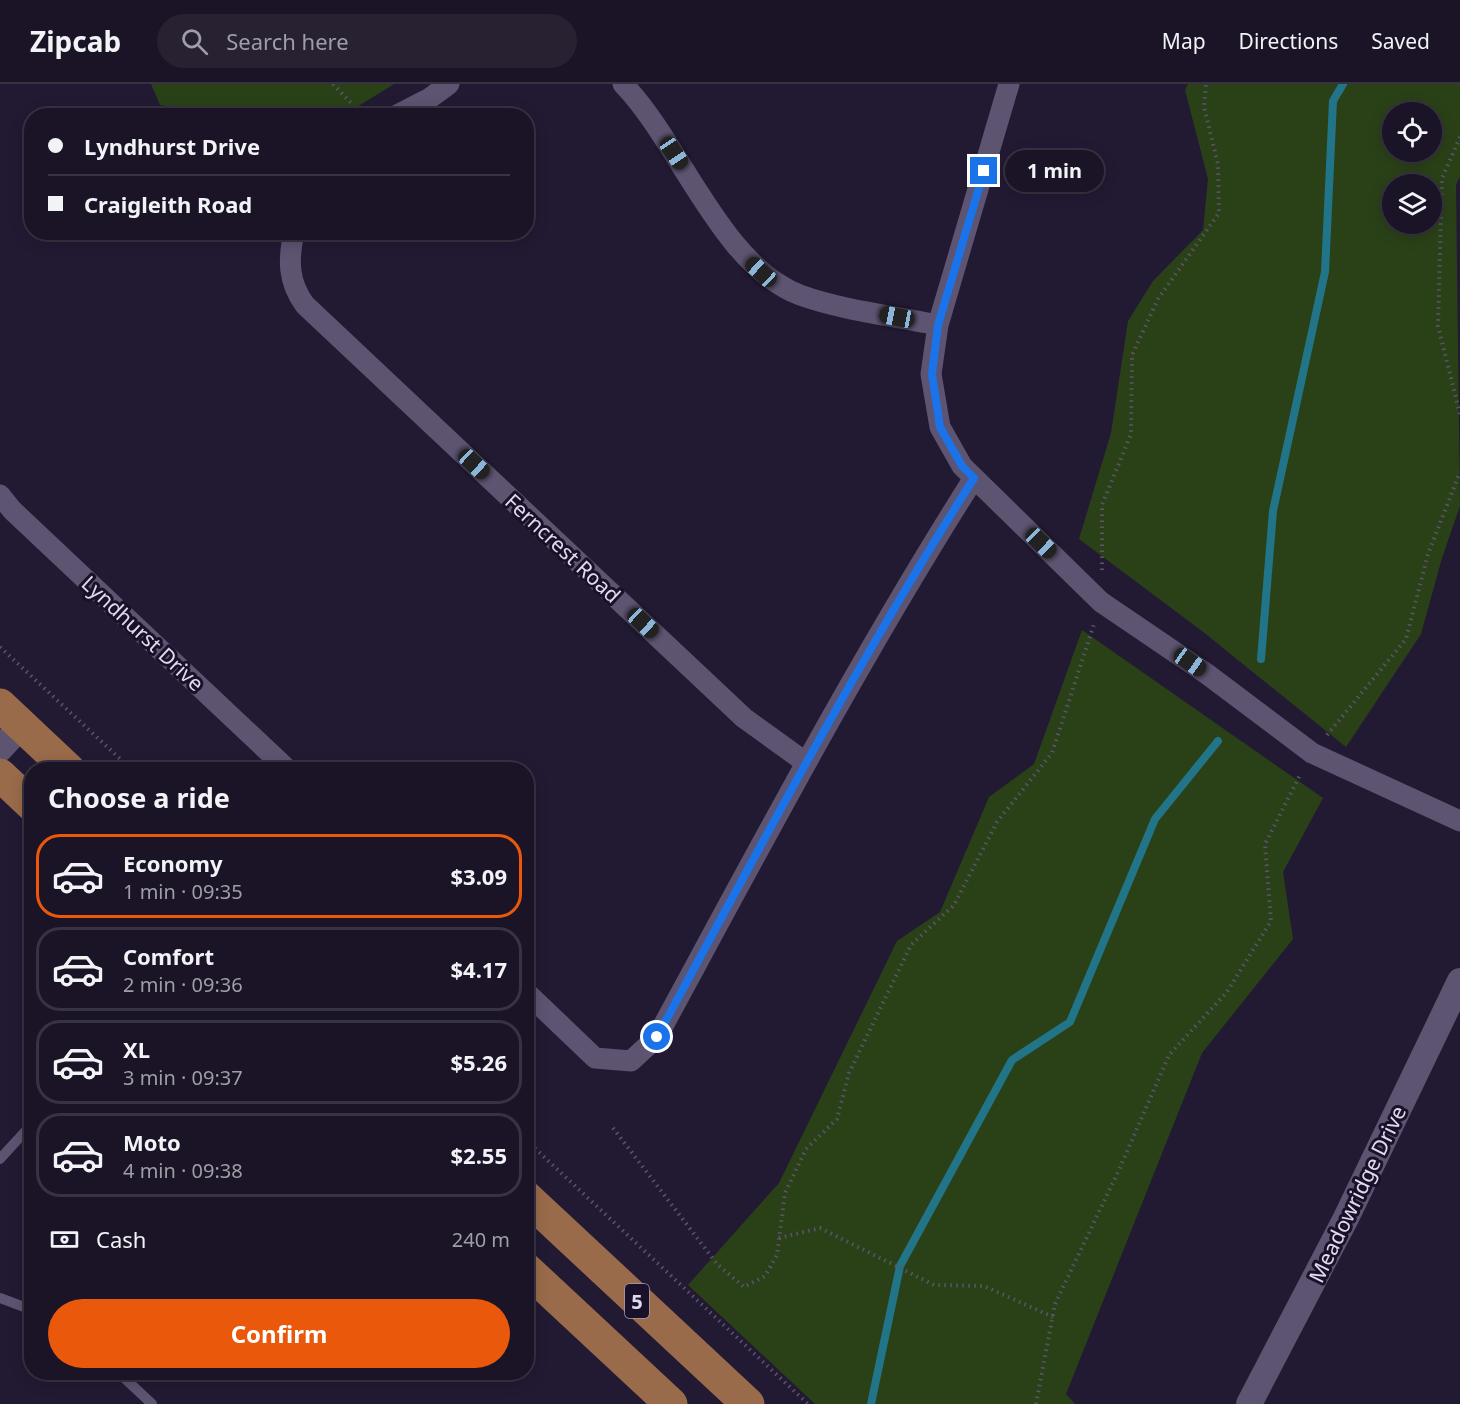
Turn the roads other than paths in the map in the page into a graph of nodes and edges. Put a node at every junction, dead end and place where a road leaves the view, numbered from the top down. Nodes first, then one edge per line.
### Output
1 (449, 84) edge
2 (623, 84) edge
3 (1009, 84) edge
4 (411, 108) edge
5 (293, 240) edge
6 (938, 325) junction
7 (974, 478) junction
8 (0, 495) edge
9 (11, 715) edge
10 (0, 750) edge
11 (61, 762) edge
12 (280, 762) edge
13 (805, 762) junction
14 (0, 775) edge
15 (24, 798) edge
16 (1460, 821) edge
17 (1460, 981) edge
18 (534, 1000) edge
19 (24, 1133) edge
20 (0, 1159) edge
21 (534, 1204) edge
22 (534, 1276) edge
23 (0, 1298) edge
24 (24, 1307) edge
25 (126, 1380) edge
26 (152, 1404) edge
27 (671, 1404) edge
28 (748, 1404) edge
29 (1249, 1404) edge

1 - 4 street
2 - 6 street
3 - 6 street
5 - 13 street, Ferncrest Road
6 - 7 street
7 - 13 street
7 - 16 street
8 - 12 street, Lyndhurst Drive
9 - 10 street
9 - 11 main road
13 - 18 street
14 - 15 main road
17 - 29 street, Meadowridge Drive
19 - 20 lane
21 - 28 main road, 5
22 - 27 main road, 5
23 - 24 lane
25 - 26 lane

